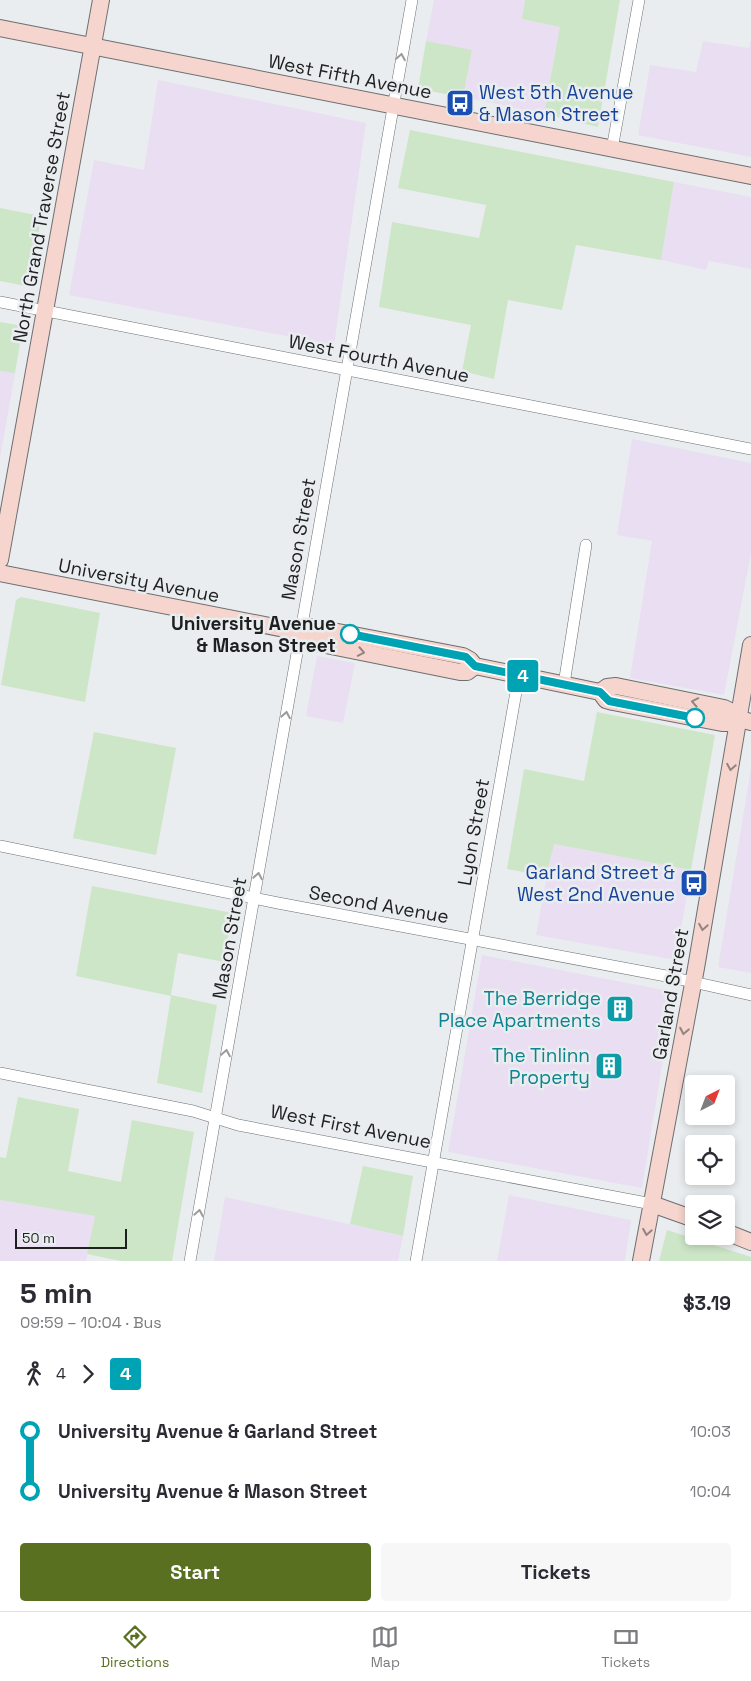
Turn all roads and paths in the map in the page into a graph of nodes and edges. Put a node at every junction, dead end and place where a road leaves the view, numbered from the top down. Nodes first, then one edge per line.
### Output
1 (101, 0) edge
2 (412, 0) edge
3 (639, 0) edge
4 (0, 28) edge
5 (93, 47) junction
6 (393, 105) junction
7 (612, 149) junction
8 (751, 176) edge
9 (0, 302) edge
10 (44, 310) junction
11 (346, 370) junction
12 (751, 449) edge
13 (586, 545) dead end
14 (0, 560) edge
15 (0, 573) edge
16 (300, 632) junction
17 (751, 645) edge
18 (519, 675) junction
19 (564, 684) junction
20 (745, 720) edge
21 (0, 846) edge
22 (254, 898) junction
23 (473, 939) junction
24 (693, 983) junction
25 (751, 995) edge
26 (0, 1073) edge
27 (215, 1118) junction
28 (434, 1162) junction
29 (652, 1204) junction
30 (685, 1216) edge
31 (735, 1236) edge
32 (751, 1242) edge
33 (190, 1261) edge
34 (416, 1261) edge
35 (641, 1261) edge

1 - 5 street, North Grand Traverse Street
6 -> 2 street, Mason Street
3 - 7 street
4 - 5 street, West Fifth Avenue
5 - 6 street, West Fifth Avenue
5 - 10 street, North Grand Traverse Street
6 - 7 street, West Fifth Avenue
6 - 11 street, Mason Street
7 - 8 street, West Fifth Avenue
9 - 10 street, West Fourth Avenue
10 - 11 street, West Fourth Avenue
10 - 14 street, North Grand Traverse Street
11 - 12 street, West Fourth Avenue
11 - 16 street, Mason Street
13 - 19 street
15 - 16 street, University Avenue
16 - 18 street, University Avenue
22 -> 16 street, Mason Street
17 - 20 street, Garland Street
18 - 19 street, University Avenue
18 - 23 street, Lyon Street
19 - 20 street, University Avenue
20 -> 24 street, Garland Street
21 - 22 street, Second Avenue
22 - 23 street, Second Avenue
27 -> 22 street, Mason Street
23 - 24 street, Second Avenue
23 - 28 street, Lyon Street
24 - 25 street, Second Avenue
24 -> 29 street, Garland Street
26 - 27 street, West First Avenue
27 - 28 street, West First Avenue
33 -> 27 street, Mason Street
28 - 29 street, West First Avenue
28 - 34 street, Lyon Street
29 - 30 street, West First Avenue
29 -> 35 street, Garland Street
31 - 32 street

